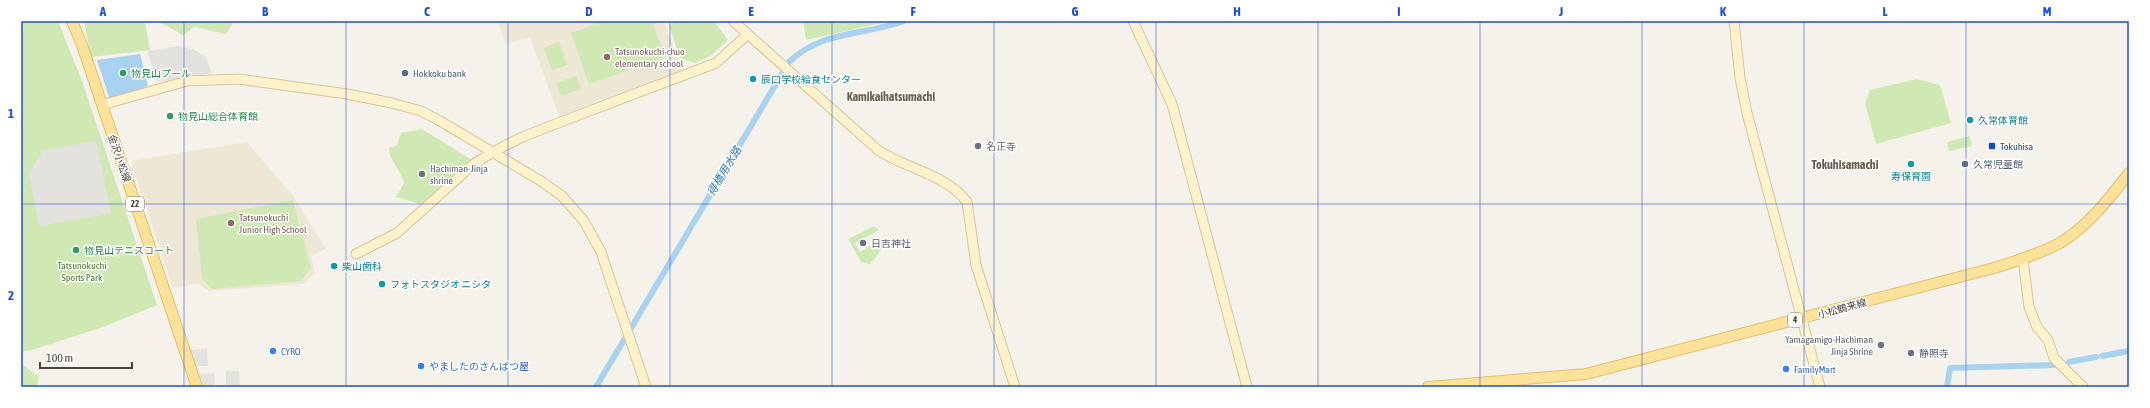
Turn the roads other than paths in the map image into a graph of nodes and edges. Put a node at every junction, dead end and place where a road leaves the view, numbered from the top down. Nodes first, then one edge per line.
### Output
1 (72, 21) edge
2 (733, 21) edge
3 (1133, 21) edge
4 (1734, 21) edge
5 (748, 34) junction
6 (102, 105) junction
7 (492, 152) junction
8 (2129, 174) edge
9 (356, 254) dead end
10 (2023, 259) junction
11 (1800, 319) junction
12 (196, 387) edge
13 (646, 387) edge
14 (1015, 387) edge
15 (1247, 387) edge
16 (1428, 387) edge
17 (1820, 387) edge
18 (2083, 387) edge

1 - 6 main road, 金沢小松線 / 22
2 - 5 street
3 - 15 street
4 - 11 street
5 - 7 street
5 - 14 street
6 - 7 street
6 - 12 main road, 金沢小松線 / 22
7 - 9 street
7 - 13 street
8 - 10 main road, 小松鶴来線 / 4
10 - 11 main road, 小松鶴来線 / 4
10 - 18 street
11 - 16 main road, 小松鶴来線 / 4
11 - 17 street

